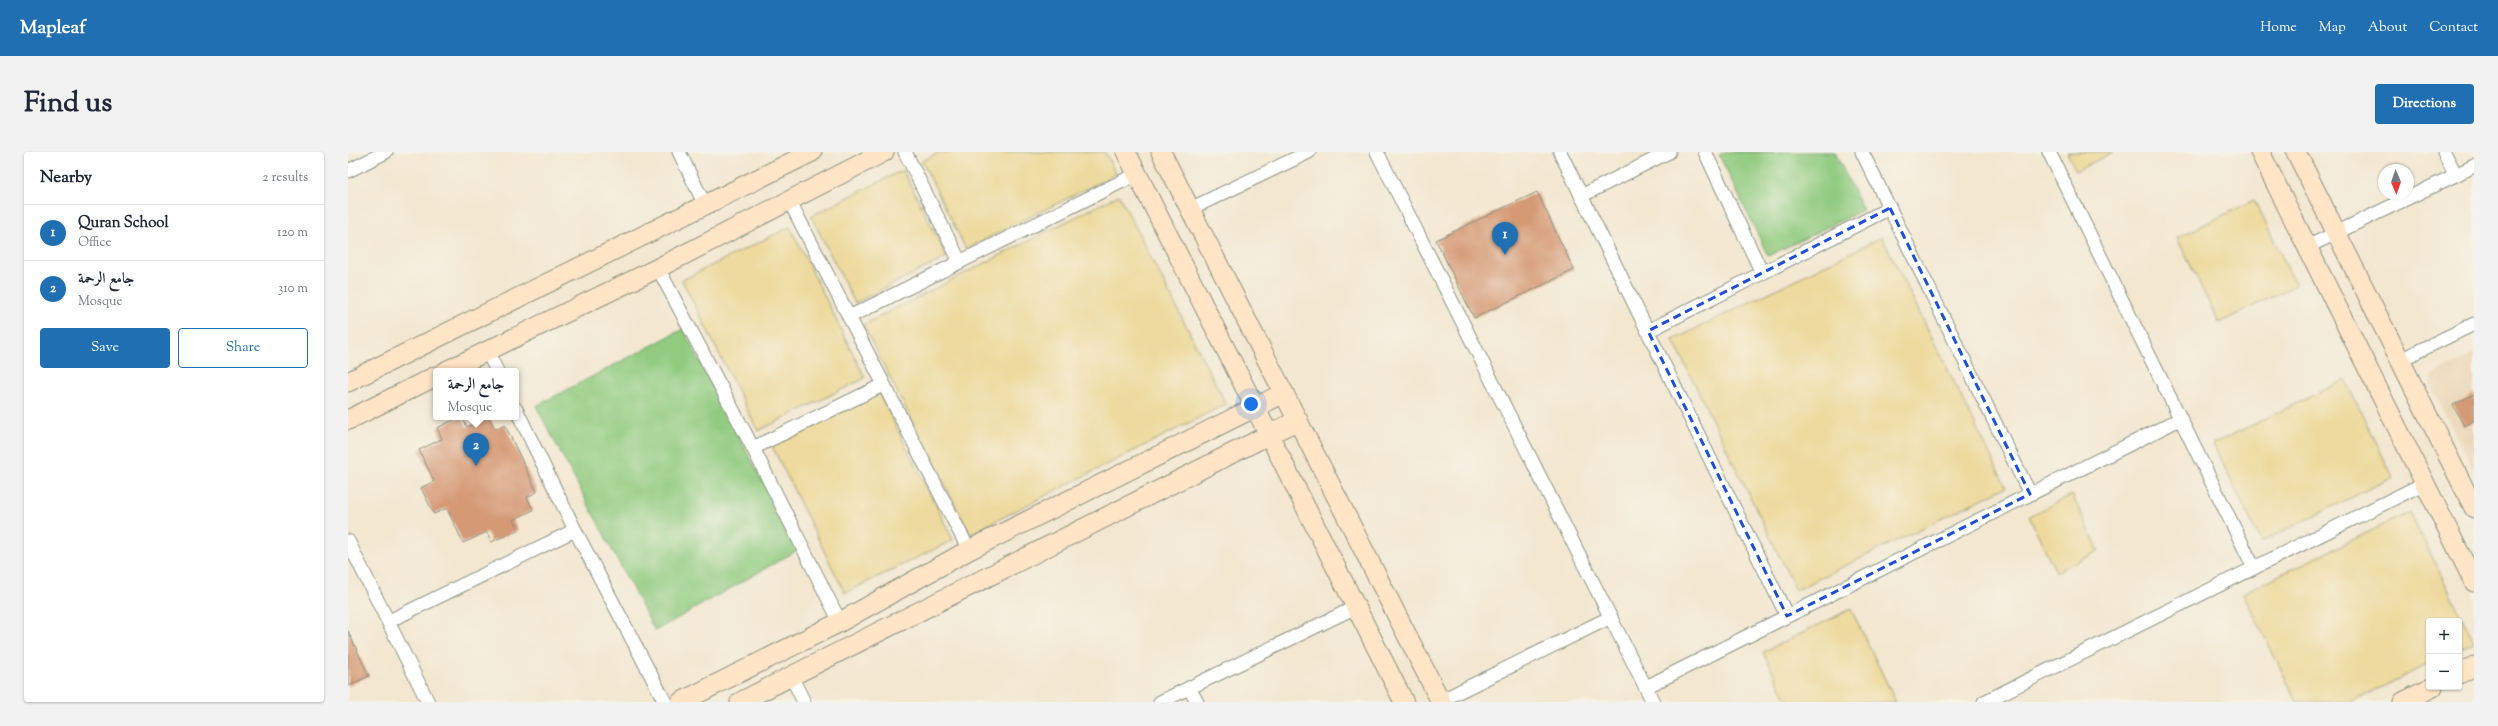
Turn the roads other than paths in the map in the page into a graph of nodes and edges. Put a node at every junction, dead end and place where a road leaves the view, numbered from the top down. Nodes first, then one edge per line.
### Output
1 (386, 152) edge
2 (679, 152) edge
3 (812, 152) edge
4 (884, 152) edge
5 (905, 152) edge
6 (1126, 152) edge
7 (1161, 152) edge
8 (1309, 152) edge
9 (1377, 152) edge
10 (1560, 152) edge
11 (1668, 152) edge
12 (1705, 152) edge
13 (1862, 152) edge
14 (2049, 152) edge
15 (2260, 152) edge
16 (2296, 152) edge
17 (2444, 152) edge
18 (2474, 166) edge
19 (348, 170) edge
20 (1138, 174) junction
21 (2456, 175) junction
22 (1581, 196) junction
23 (789, 200) junction
24 (705, 205) junction
25 (1890, 208) junction
26 (1190, 209) junction
27 (2337, 233) junction
28 (2307, 248) junction
29 (960, 262) junction
30 (658, 268) junction
31 (1762, 273) junction
32 (849, 317) junction
33 (2474, 324) edge
34 (1648, 331) junction
35 (487, 351) junction
36 (2400, 360) junction
37 (452, 368) edge
38 (496, 368) edge
39 (433, 378) edge
40 (348, 382) edge
41 (883, 385) junction
42 (1284, 393) junction
43 (1255, 407) junction
44 (519, 415) edge
45 (2180, 419) junction
46 (348, 420) edge
47 (1298, 420) junction
48 (1269, 435) junction
49 (753, 448) junction
50 (2425, 483) junction
51 (2030, 494) junction
52 (2474, 508) edge
53 (575, 530) junction
54 (348, 541) edge
55 (969, 550) junction
56 (2254, 568) junction
57 (2474, 582) edge
58 (1356, 607) junction
59 (1787, 616) junction
60 (1611, 617) junction
61 (389, 621) junction
62 (840, 622) junction
63 (2474, 666) edge
64 (2462, 672) edge
65 (791, 676) junction
66 (1646, 687) junction
67 (1189, 688) junction
68 (2427, 690) edge
69 (1440, 701) edge
70 (428, 702) edge
71 (665, 702) edge
72 (681, 702) edge
73 (740, 702) edge
74 (804, 702) edge
75 (1160, 702) edge
76 (1196, 702) edge
77 (1404, 702) edge
78 (1654, 702) edge
79 (1984, 702) edge
80 (2403, 702) edge

1 - 19 street
2 - 24 street
3 - 24 main road
4 - 23 main road
5 - 29 street
6 - 20 main road
7 - 26 main road
8 - 26 street
9 - 60 street
10 - 22 street
11 - 22 street
12 - 31 street
13 - 25 street
14 - 45 street
15 - 28 main road
16 - 27 main road
17 - 21 street
18 - 21 street
20 - 29 street
20 - 43 main road
21 - 27 street
22 - 34 street
23 - 30 main road
23 - 32 street
24 - 40 main road
25 - 31 street
25 - 51 street
26 - 42 main road
27 - 28 street
27 - 36 main road
28 - 50 main road
29 - 32 street
30 - 35 main road
30 - 49 street
31 - 34 street
32 - 41 street
33 - 36 street
34 - 59 street
35 - 37 main road
35 - 38 street
36 - 52 main road
39 - 46 main road
41 - 49 street
41 - 55 street
42 - 43 main road
42 - 47 main road
43 - 48 main road
43 - 55 main road
44 - 53 street
45 - 51 street
45 - 56 street
47 - 48 main road
47 - 69 main road
48 - 58 main road
48 - 65 main road
49 - 62 street
50 - 56 street
50 - 57 main road
51 - 59 street
53 - 61 street
53 - 71 street
54 - 61 street
55 - 62 main road
56 - 79 street
58 - 67 street
58 - 77 main road
59 - 66 street
60 - 66 street
60 - 69 street
61 - 70 street
62 - 72 main road
63 - 64 main road
65 - 73 main road
65 - 74 street
66 - 78 street
67 - 75 street
67 - 76 street
68 - 80 main road

